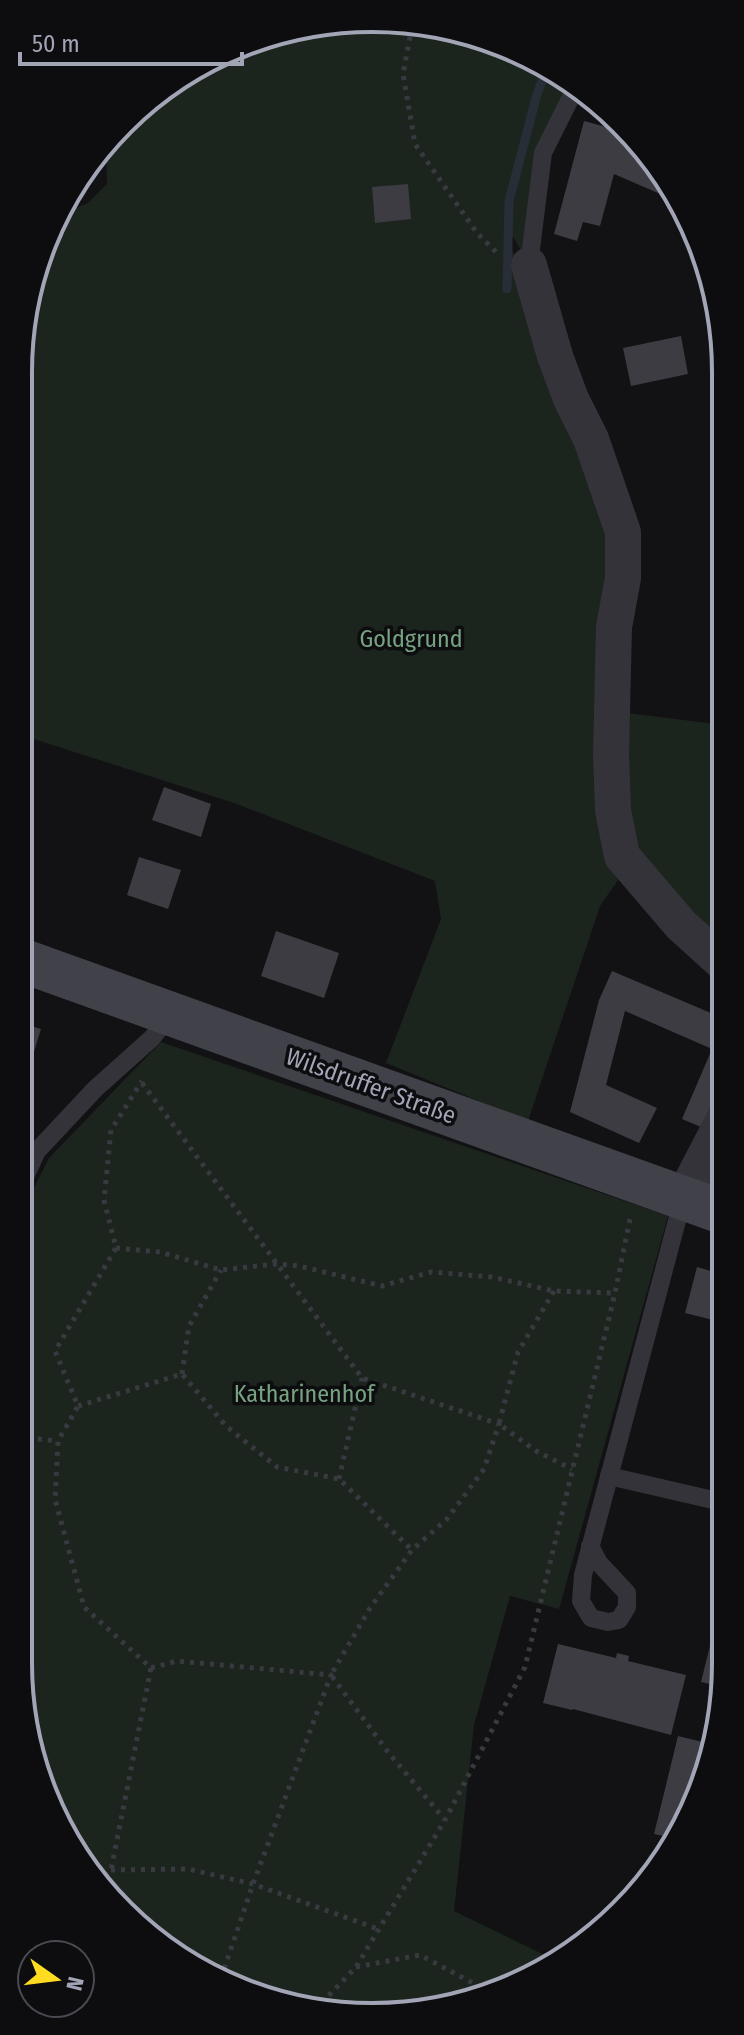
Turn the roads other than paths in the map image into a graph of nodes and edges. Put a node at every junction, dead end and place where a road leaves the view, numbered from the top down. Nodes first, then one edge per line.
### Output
1 (571, 96) edge
2 (529, 265) joint
3 (712, 953) edge
4 (32, 966) edge
5 (162, 1026) junction
6 (712, 1142) edge
7 (32, 1162) edge
8 (683, 1198) junction
9 (712, 1208) edge
10 (609, 1476) junction
11 (712, 1500) edge
12 (590, 1546) dead end

1 - 2 lane
2 - 3 street
4 - 5 main road, Wilsdruffer Straße
5 - 7 lane
5 - 8 main road, Wilsdruffer Straße
6 - 8 street
8 - 9 main road, Wilsdruffer Straße
8 - 10 lane
10 - 11 lane
10 - 12 lane

